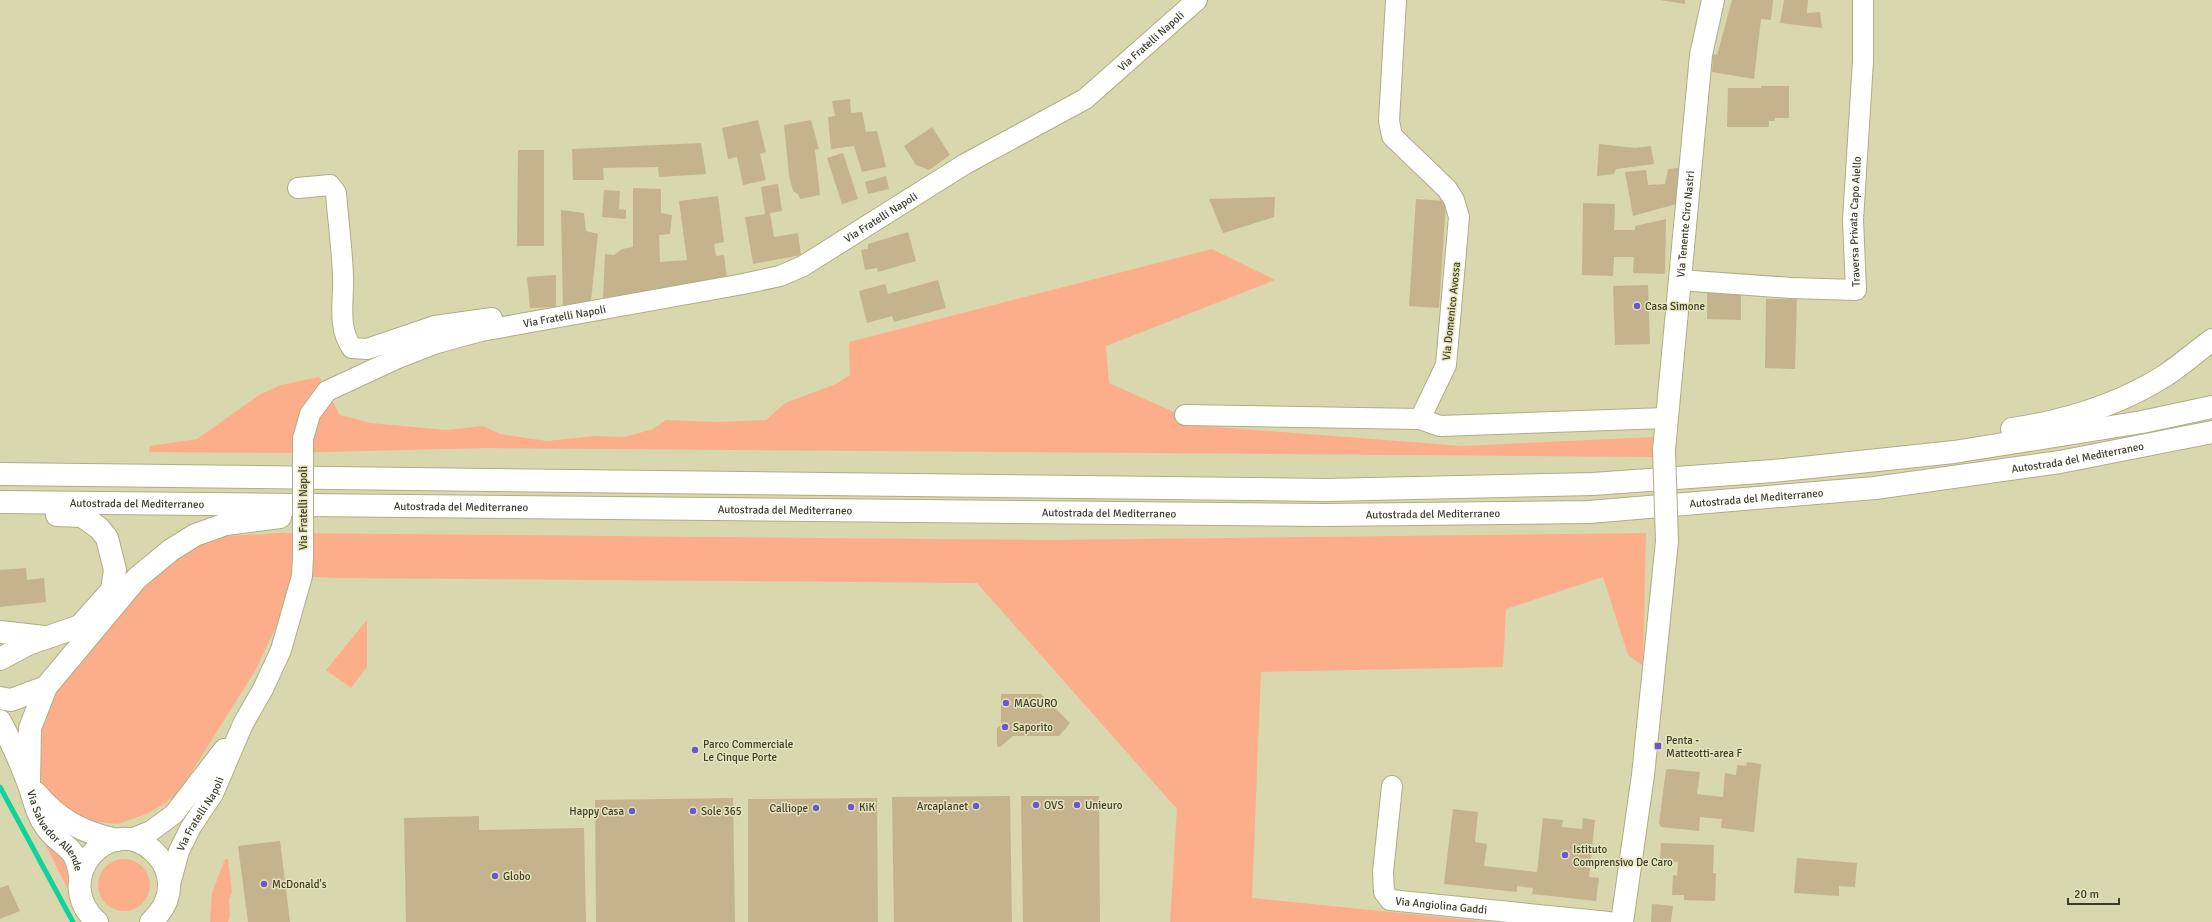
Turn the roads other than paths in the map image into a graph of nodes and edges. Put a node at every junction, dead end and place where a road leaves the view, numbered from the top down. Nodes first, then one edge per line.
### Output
1 (1197, 0) edge
2 (1396, 0) edge
3 (1713, 0) edge
4 (1863, 0) edge
5 (298, 188) dead end
6 (1679, 280) junction
7 (515, 325) junction
8 (2212, 340) edge
9 (2212, 407) edge
10 (1185, 415) dead end
11 (1666, 418) junction
12 (1420, 419) junction
13 (2212, 432) edge
14 (2212, 447) edge
15 (2060, 462) junction
16 (3, 473) edge
17 (1593, 484) junction
18 (0, 502) edge
19 (726, 511) junction
20 (0, 514) edge
21 (0, 632) edge
22 (49, 638) junction
23 (0, 659) edge
24 (46, 687) junction
25 (0, 698) edge
26 (0, 721) edge
27 (243, 724) junction
28 (29, 784) junction
29 (1392, 786) dead end
30 (123, 840) junction
31 (80, 876) junction
32 (170, 884) junction
33 (165, 914) edge
34 (96, 922) edge
35 (151, 922) edge
36 (1609, 922) edge
37 (1622, 922) edge

1 - 7 street, Via Fratelli Napoli
2 - 12 street, Via Domenico Avossa
3 - 6 main road, Via Tenente Ciro Nastri
4 - 6 street, Traversa Privata Capo Aiello
5 - 7 street, Via Fratelli Napoli
6 - 11 main road, Via Tenente Ciro Nastri
7 - 27 street, Via Fratelli Napoli, bridge
8 - 17 main road
9 - 17 main road, Autostrada del Mediterraneo
10 - 12 street
11 - 12 street
11 - 37 main road, Via Tenente Ciro Nastri, bridge
13 - 15 main road, Autostrada del Mediterraneo
14 - 15 main road
15 - 19 main road, Autostrada del Mediterraneo
16 - 17 main road, Autostrada del Mediterraneo
18 - 19 main road, Autostrada del Mediterraneo
19 - 24 main road
20 - 22 main road
21 - 22 main road
22 - 23 main road
24 - 25 main road
24 - 28 main road
26 - 28 main road, Via Salvador Allende
27 - 30 street, Via Fratelli Napoli
27 - 32 street, Via Fratelli Napoli
28 - 30 main road, Via Salvador Allende
28 - 31 main road, Via Salvador Allende
29 - 36 street, Via Angiolina Gaddi
30 - 31 main road
30 - 32 main road, Via Salvador Allende
31 - 34 main road
32 - 33 main road
33 - 35 main road

